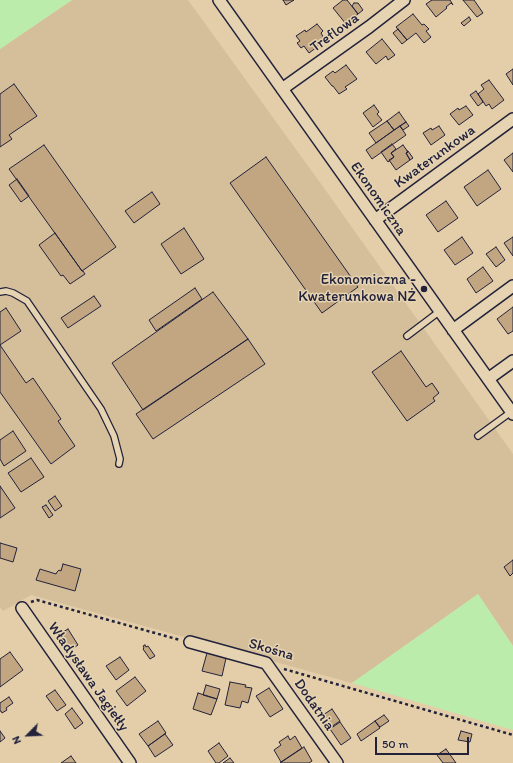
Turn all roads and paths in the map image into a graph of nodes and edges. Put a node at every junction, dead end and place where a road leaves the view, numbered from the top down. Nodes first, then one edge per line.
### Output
1 (219, 0) edge
2 (404, 0) edge
3 (282, 89) junction
4 (513, 119) edge
5 (375, 220) junction
6 (513, 286) edge
7 (0, 292) edge
8 (440, 311) junction
9 (453, 330) junction
10 (407, 336) dead end
11 (513, 362) edge
12 (488, 379) junction
13 (512, 413) edge
14 (478, 436) dead end
15 (119, 464) dead end
16 (22, 608) joint
17 (190, 642) joint
18 (266, 664) junction
19 (513, 735) edge
20 (130, 763) edge
21 (337, 763) edge

1 - 3 street, Ekonomiczna
2 - 3 street, Treflowa
3 - 5 street, Ekonomiczna
4 - 5 street, Kwaterunkowa
5 - 8 street, Ekonomiczna
6 - 9 street
7 - 15 lane
8 - 9 street, Ekonomiczna
8 - 10 lane
9 - 12 street, Ekonomiczna
11 - 12 street
12 - 13 street, Ekonomiczna
13 - 14 lane
16 - 17 path
16 - 20 street, Władysława Jagiełły
17 - 18 street, Skośna
18 - 19 path, Skośna
18 - 21 street, Dodatnia

